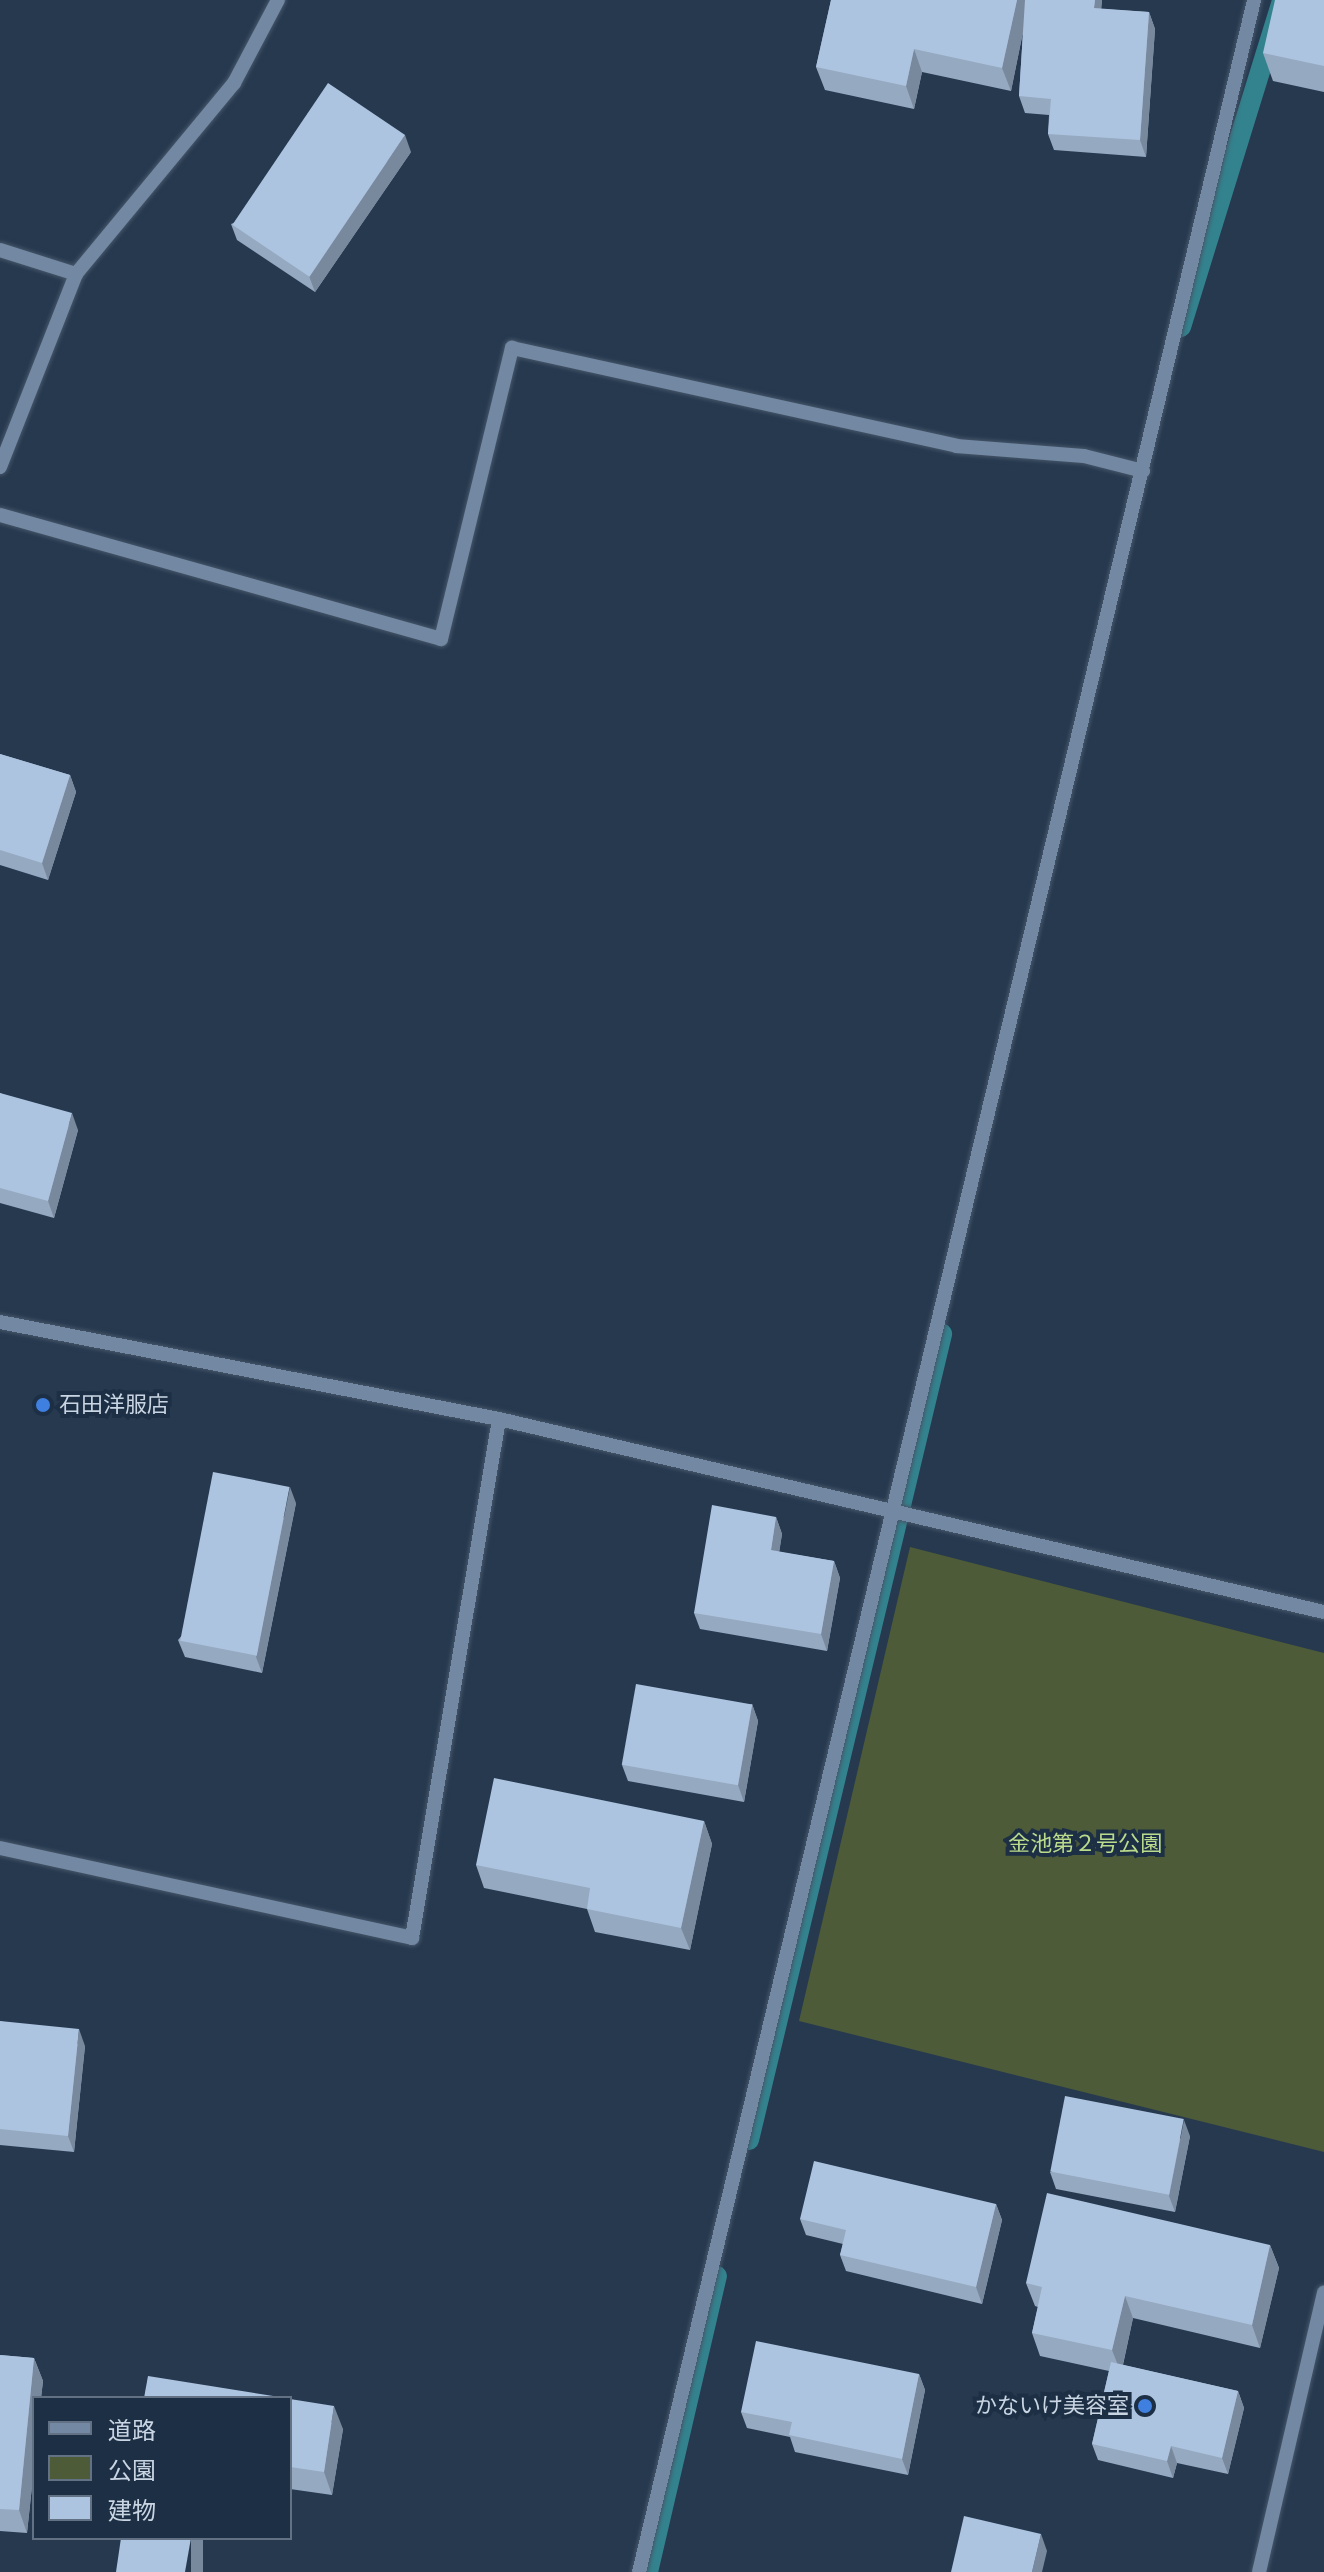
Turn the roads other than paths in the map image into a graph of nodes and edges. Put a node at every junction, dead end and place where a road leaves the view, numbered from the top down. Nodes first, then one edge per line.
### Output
1 (278, 0) edge
2 (1254, 0) edge
3 (0, 250) edge
4 (76, 274) junction
5 (0, 467) edge
6 (1143, 471) junction
7 (0, 515) edge
8 (0, 1322) edge
9 (499, 1419) junction
10 (897, 1509) junction
11 (1324, 1612) edge
12 (0, 1848) edge
13 (1324, 2292) edge
14 (639, 2572) edge
15 (1259, 2572) edge

1 - 4 street
2 - 6 street
3 - 4 street
4 - 5 street
6 - 7 street
6 - 10 street
8 - 9 street
9 - 10 street
9 - 12 street
10 - 11 street
10 - 14 street
13 - 15 street

